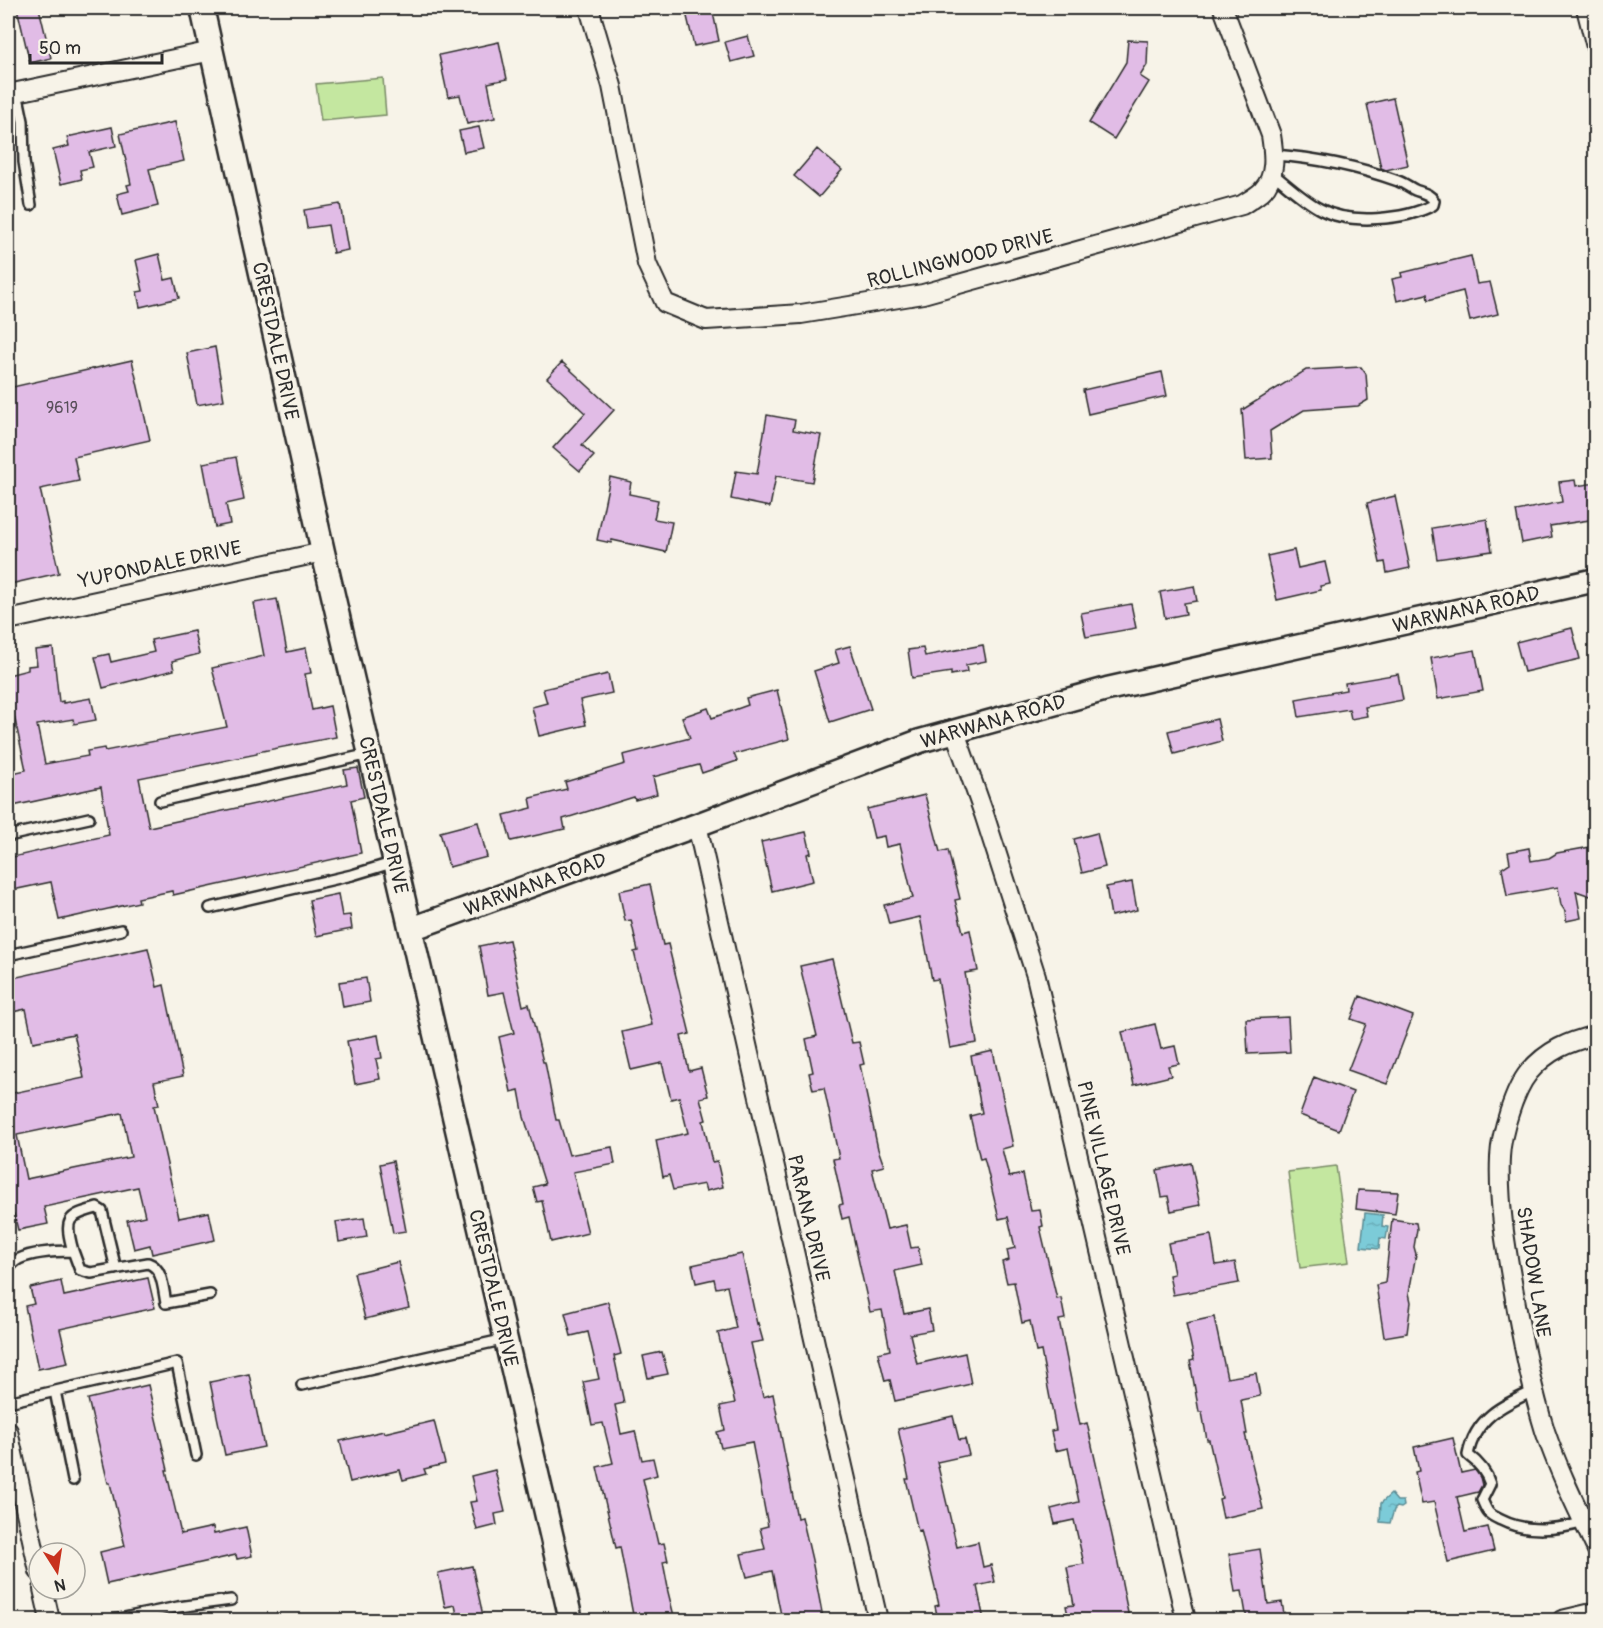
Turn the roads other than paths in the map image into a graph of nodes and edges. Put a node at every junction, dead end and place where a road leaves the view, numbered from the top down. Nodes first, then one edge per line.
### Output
1 (202, 8) edge
2 (589, 8) edge
3 (1223, 8) edge
4 (1586, 8) edge
5 (1595, 47) edge
6 (212, 51) junction
7 (12, 93) edge
8 (1273, 164) junction
9 (31, 205) dead end
10 (322, 552) junction
11 (1596, 580) edge
12 (8, 621) edge
13 (955, 732) junction
14 (370, 754) junction
15 (160, 801) dead end
16 (88, 818) dead end
17 (697, 825) junction
18 (8, 836) edge
19 (395, 862) junction
20 (210, 908) dead end
21 (411, 929) junction
22 (121, 930) dead end
23 (8, 955) edge
24 (1596, 1035) edge
25 (74, 1251) junction
26 (8, 1269) edge
27 (116, 1269) junction
28 (210, 1294) dead end
29 (506, 1339) junction
30 (302, 1385) dead end
31 (55, 1391) junction
32 (1534, 1391) junction
33 (8, 1402) edge
34 (8, 1431) edge
35 (196, 1455) dead end
36 (73, 1480) dead end
37 (1584, 1522) junction
38 (32, 1541) edge
39 (1596, 1548) edge
40 (231, 1600) dead end
41 (46, 1601) edge
42 (1596, 1612) edge
43 (50, 1620) edge
44 (114, 1620) edge
45 (571, 1620) edge
46 (878, 1620) edge
47 (1186, 1620) edge
48 (1562, 1620) edge

1 - 6 street, CRESTDALE DRIVE
2 - 8 street, ROLLINGWOOD DRIVE
3 - 8 street
4 - 5 street
6 - 7 street
6 - 10 street, CRESTDALE DRIVE
7 - 9 lane
8 - 8 lane
10 - 12 street, YUPONDALE DRIVE
10 - 14 street, CRESTDALE DRIVE
11 - 13 street, WARWANA ROAD
13 - 17 street, WARWANA ROAD
13 - 47 street, PINE VILLAGE DRIVE
14 - 15 lane
14 - 19 street, CRESTDALE DRIVE
16 - 18 lane
17 - 21 street, WARWANA ROAD
17 - 46 street, PARANA DRIVE
19 - 20 lane
19 - 21 street, CRESTDALE DRIVE
21 - 29 street, CRESTDALE DRIVE
22 - 23 lane
24 - 32 street, SHADOW LANE
25 - 26 lane
25 - 27 lane
25 - 27 lane
27 - 28 lane
29 - 30 lane
29 - 45 street, CRESTDALE DRIVE
31 - 33 lane
31 - 35 lane
31 - 36 lane
32 - 37 street, SHADOW LANE
32 - 37 lane
34 - 38 street
37 - 39 street, SHADOW LANE
40 - 44 lane
41 - 43 street
42 - 48 street

